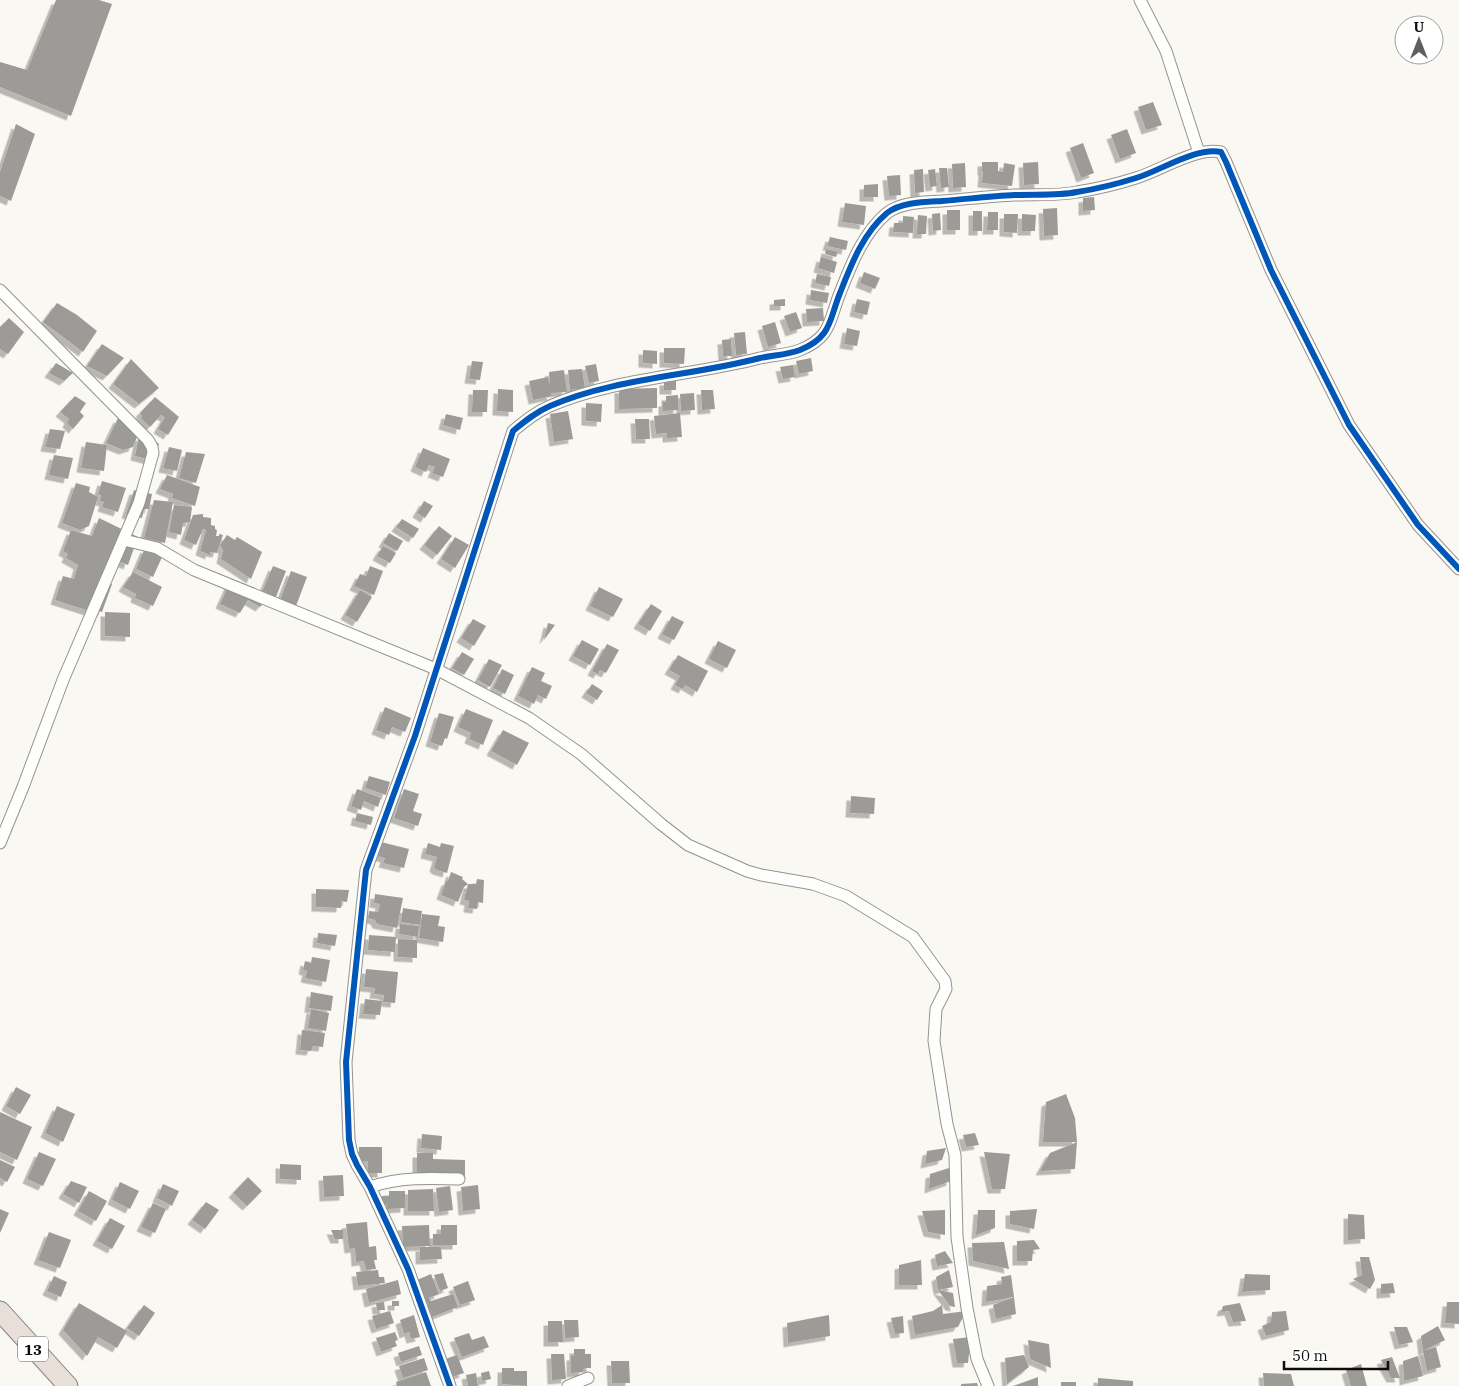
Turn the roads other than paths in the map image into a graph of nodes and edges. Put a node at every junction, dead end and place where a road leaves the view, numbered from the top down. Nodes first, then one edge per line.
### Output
1 (1140, 0) edge
2 (1199, 153) junction
3 (0, 290) edge
4 (124, 540) junction
5 (1459, 569) edge
6 (436, 670) junction
7 (0, 843) edge
8 (459, 1179) dead end
9 (370, 1187) junction
10 (0, 1311) edge
11 (588, 1378) dead end
12 (68, 1386) edge
13 (450, 1386) edge
14 (568, 1386) edge
15 (988, 1386) edge

1 - 2 street
2 - 5 street
2 - 6 street
3 - 4 street
4 - 6 street
4 - 7 street
6 - 9 street
6 - 15 street
8 - 9 street
9 - 13 street
10 - 12 highway, 13
11 - 14 street

